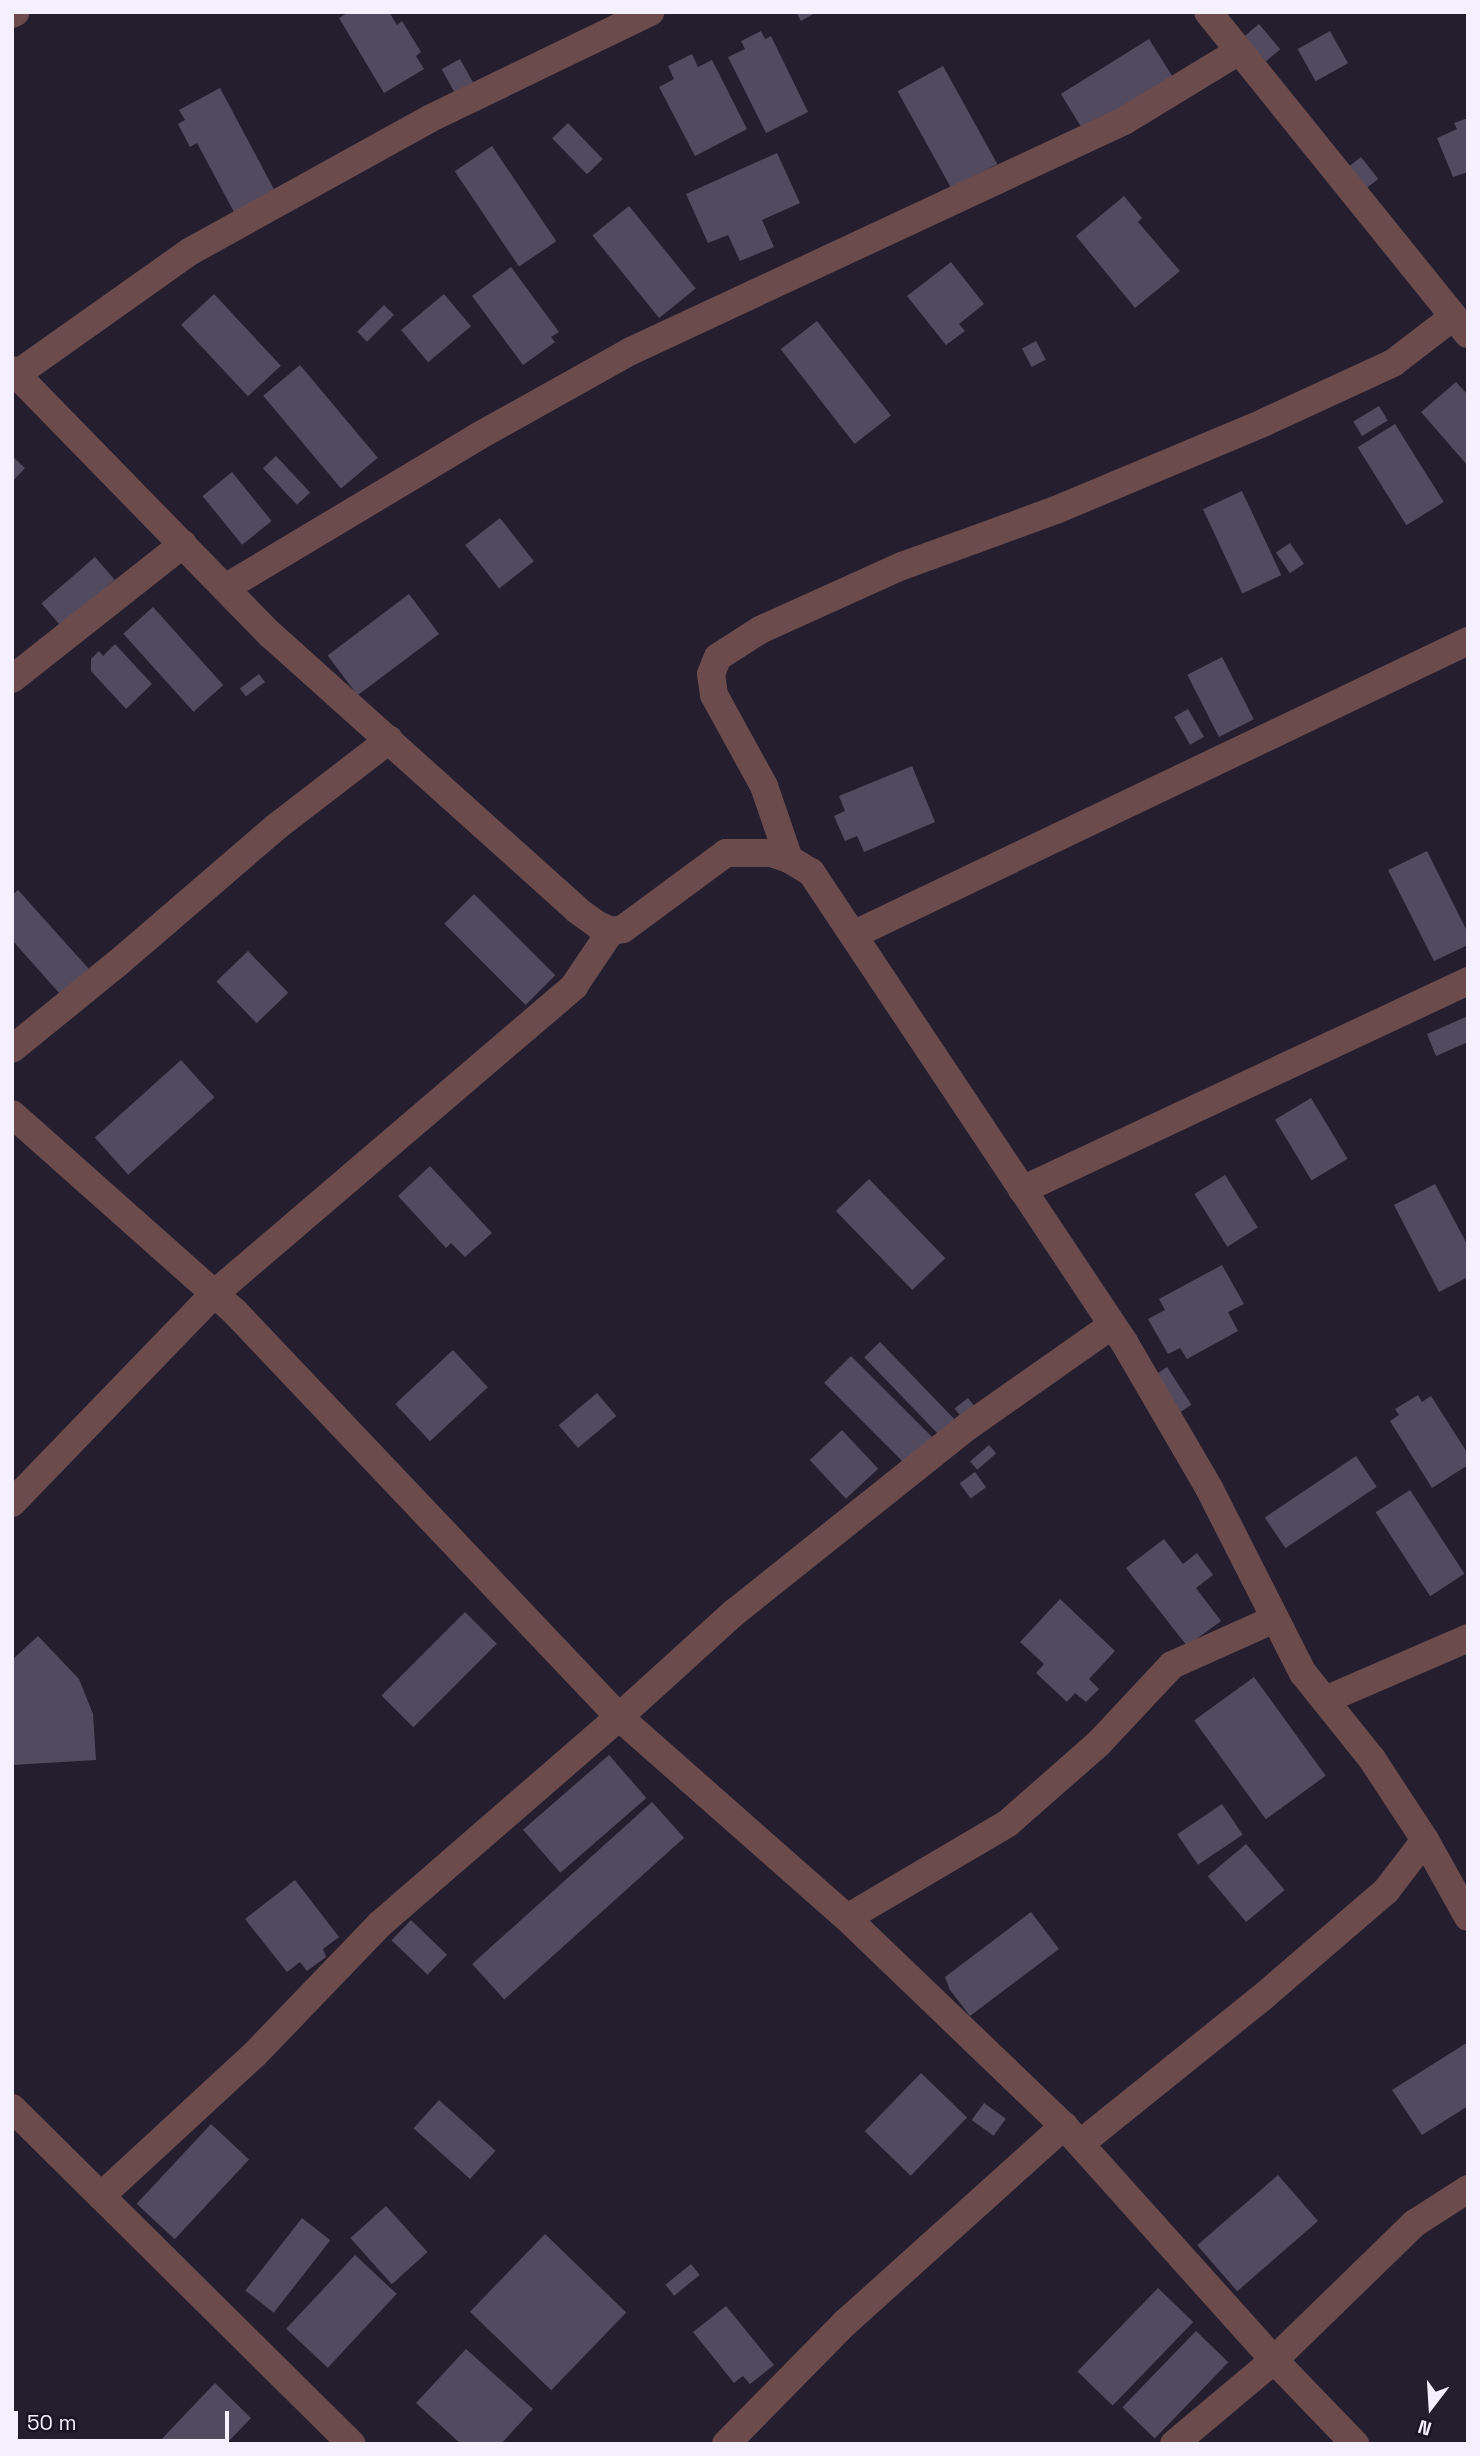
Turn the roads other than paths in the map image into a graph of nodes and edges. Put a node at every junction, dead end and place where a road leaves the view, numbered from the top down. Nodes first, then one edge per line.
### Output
1 (650, 12) edge
2 (1208, 12) edge
3 (1239, 51) junction
4 (1460, 326) edge
5 (15, 372) edge
6 (183, 544) junction
7 (225, 588) junction
8 (1468, 641) edge
9 (12, 679) edge
10 (389, 740) junction
11 (789, 859) junction
12 (611, 931) junction
13 (853, 935) junction
14 (1468, 981) edge
15 (12, 1049) edge
16 (12, 1114) edge
17 (1023, 1190) junction
18 (214, 1294) junction
19 (1112, 1325) junction
20 (12, 1503) edge
21 (1275, 1619) junction
22 (1468, 1638) edge
23 (1325, 1700) junction
24 (619, 1717) junction
25 (1424, 1840) junction
26 (1468, 1917) edge
27 (847, 1919) junction
28 (12, 2108) edge
29 (1073, 2135) junction
30 (1468, 2189) edge
31 (101, 2196) junction
32 (1274, 2360) junction
33 (343, 2441) edge
34 (726, 2444) edge
35 (1174, 2444) edge
36 (1355, 2444) edge

1 - 5 street
2 - 3 street
3 - 4 street
3 - 7 street
4 - 11 street
5 - 6 street
6 - 7 street
6 - 9 street
7 - 10 street
8 - 13 street
10 - 12 street
10 - 15 street
11 - 12 street
11 - 13 street
12 - 18 street
13 - 17 street
14 - 17 street
16 - 18 street
17 - 19 street
18 - 20 street
18 - 24 street
19 - 21 street
19 - 24 street
21 - 23 street
21 - 27 street
22 - 23 street
23 - 25 street
24 - 27 street
24 - 31 street
25 - 26 street
25 - 29 street
27 - 29 street
28 - 31 street
29 - 32 street
29 - 34 street
30 - 32 street
31 - 33 street
32 - 35 street
32 - 36 street

